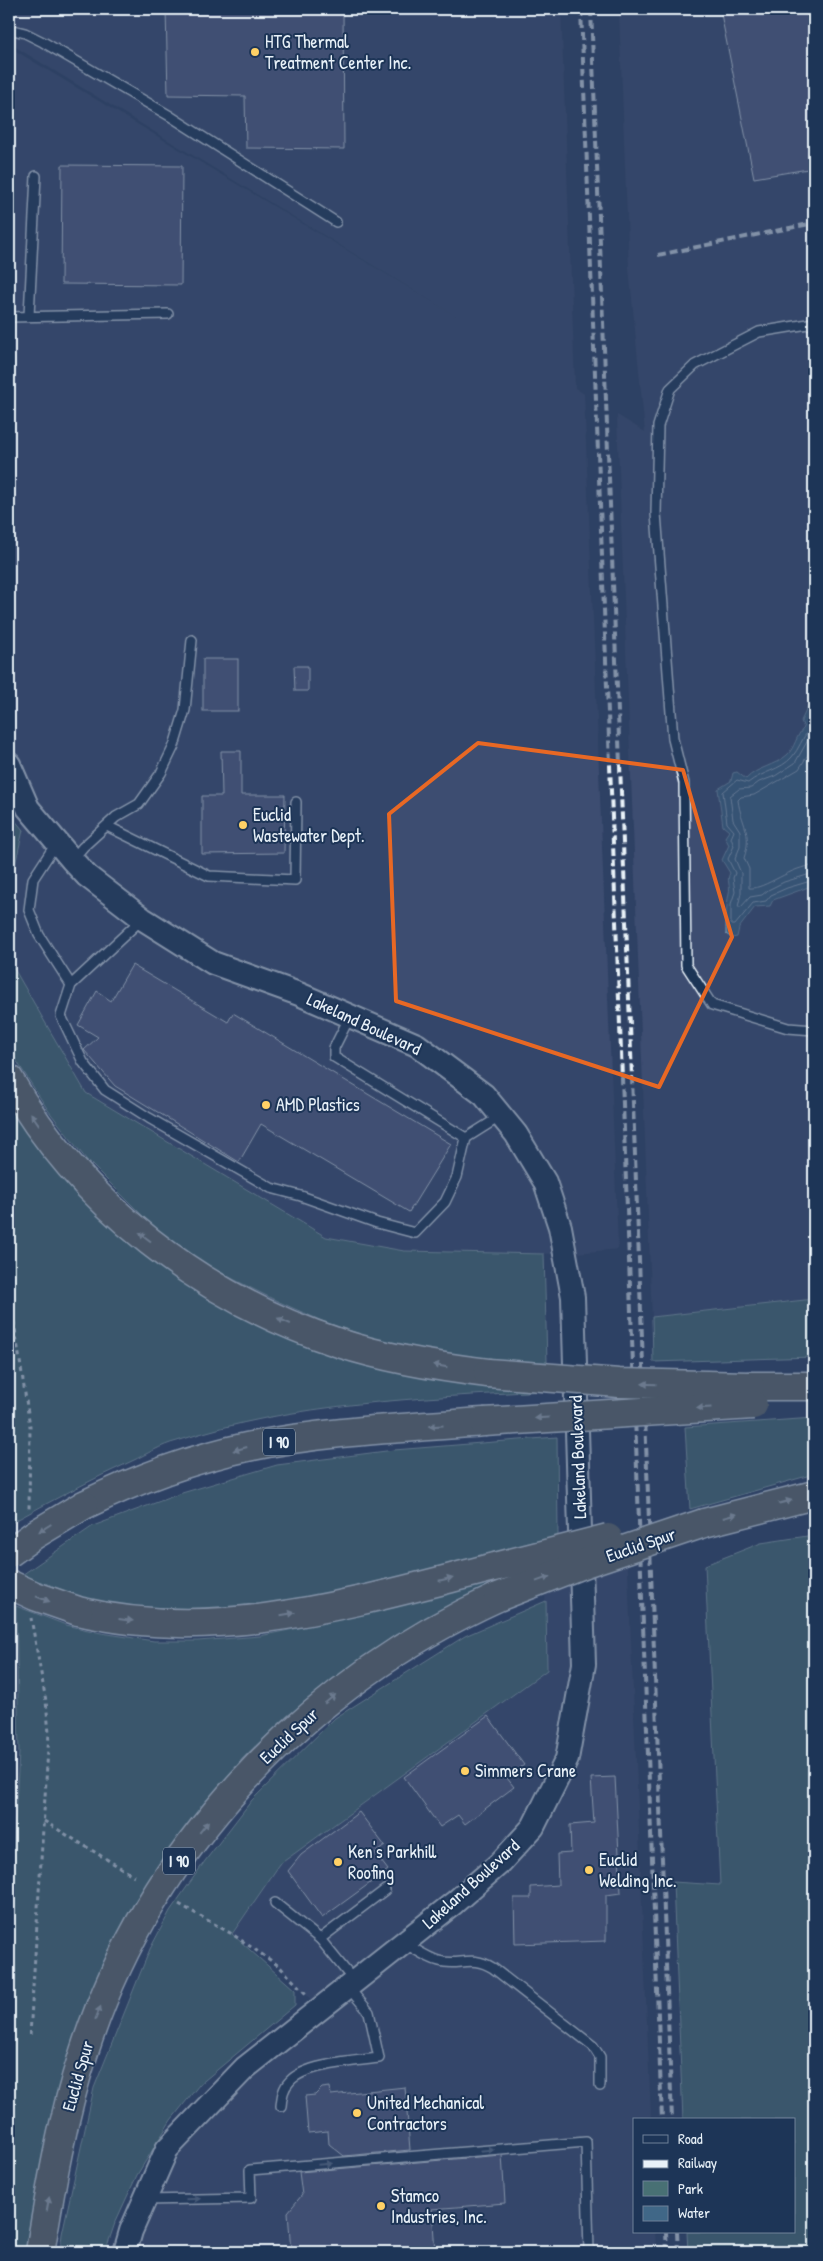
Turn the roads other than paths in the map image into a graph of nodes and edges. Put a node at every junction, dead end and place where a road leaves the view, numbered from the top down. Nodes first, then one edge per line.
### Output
1 (9, 29) edge
2 (36, 176) dead end
3 (336, 222) dead end
4 (168, 314) dead end
5 (29, 316) junction
6 (9, 317) edge
7 (814, 323) edge
8 (192, 640) dead end
9 (9, 764) edge
10 (296, 802) dead end
11 (108, 826) junction
12 (57, 842) junction
13 (72, 860) junction
14 (142, 919) junction
15 (71, 985) junction
16 (350, 1016) junction
17 (814, 1030) edge
18 (9, 1079) edge
19 (501, 1116) junction
20 (466, 1138) junction
21 (814, 1386) edge
22 (751, 1395) junction
23 (814, 1399) edge
24 (814, 1495) edge
25 (704, 1523) junction
26 (9, 1553) edge
27 (9, 1584) edge
28 (385, 1890) dead end
29 (275, 1902) dead end
30 (320, 1939) junction
31 (404, 1943) junction
32 (351, 1984) junction
33 (600, 2086) dead end
34 (281, 2106) dead end
35 (144, 2200) junction
36 (40, 2252) edge
37 (125, 2252) edge
38 (589, 2252) edge

1 - 3 lane
2 - 5 lane
4 - 5 lane
5 - 6 lane
7 - 17 lane
8 - 11 lane
9 - 12 street, Lakeland Boulevard
10 - 11 lane
11 - 13 lane
12 - 13 street, Lakeland Boulevard
12 - 15 lane
13 - 14 street, Lakeland Boulevard
14 - 15 lane
14 - 16 street, Lakeland Boulevard
15 - 20 lane
16 - 19 street, Lakeland Boulevard
16 - 20 lane
22 -> 18 highway, bridge
19 - 20 lane
19 - 31 street, Lakeland Boulevard
21 - 22 highway
22 - 23 highway, I 90
22 -> 26 highway, I 90, bridge
25 -> 24 highway, Euclid Spur / I 90
27 -> 25 highway, bridge
36 -> 25 highway, Euclid Spur / I 90, bridge
28 - 30 lane
29 - 30 lane
30 - 32 lane
31 - 32 street, Lakeland Boulevard
31 - 33 lane
32 - 34 lane
32 - 35 street, Lakeland Boulevard
35 - 37 street, Lakeland Boulevard
35 -> 38 lane

